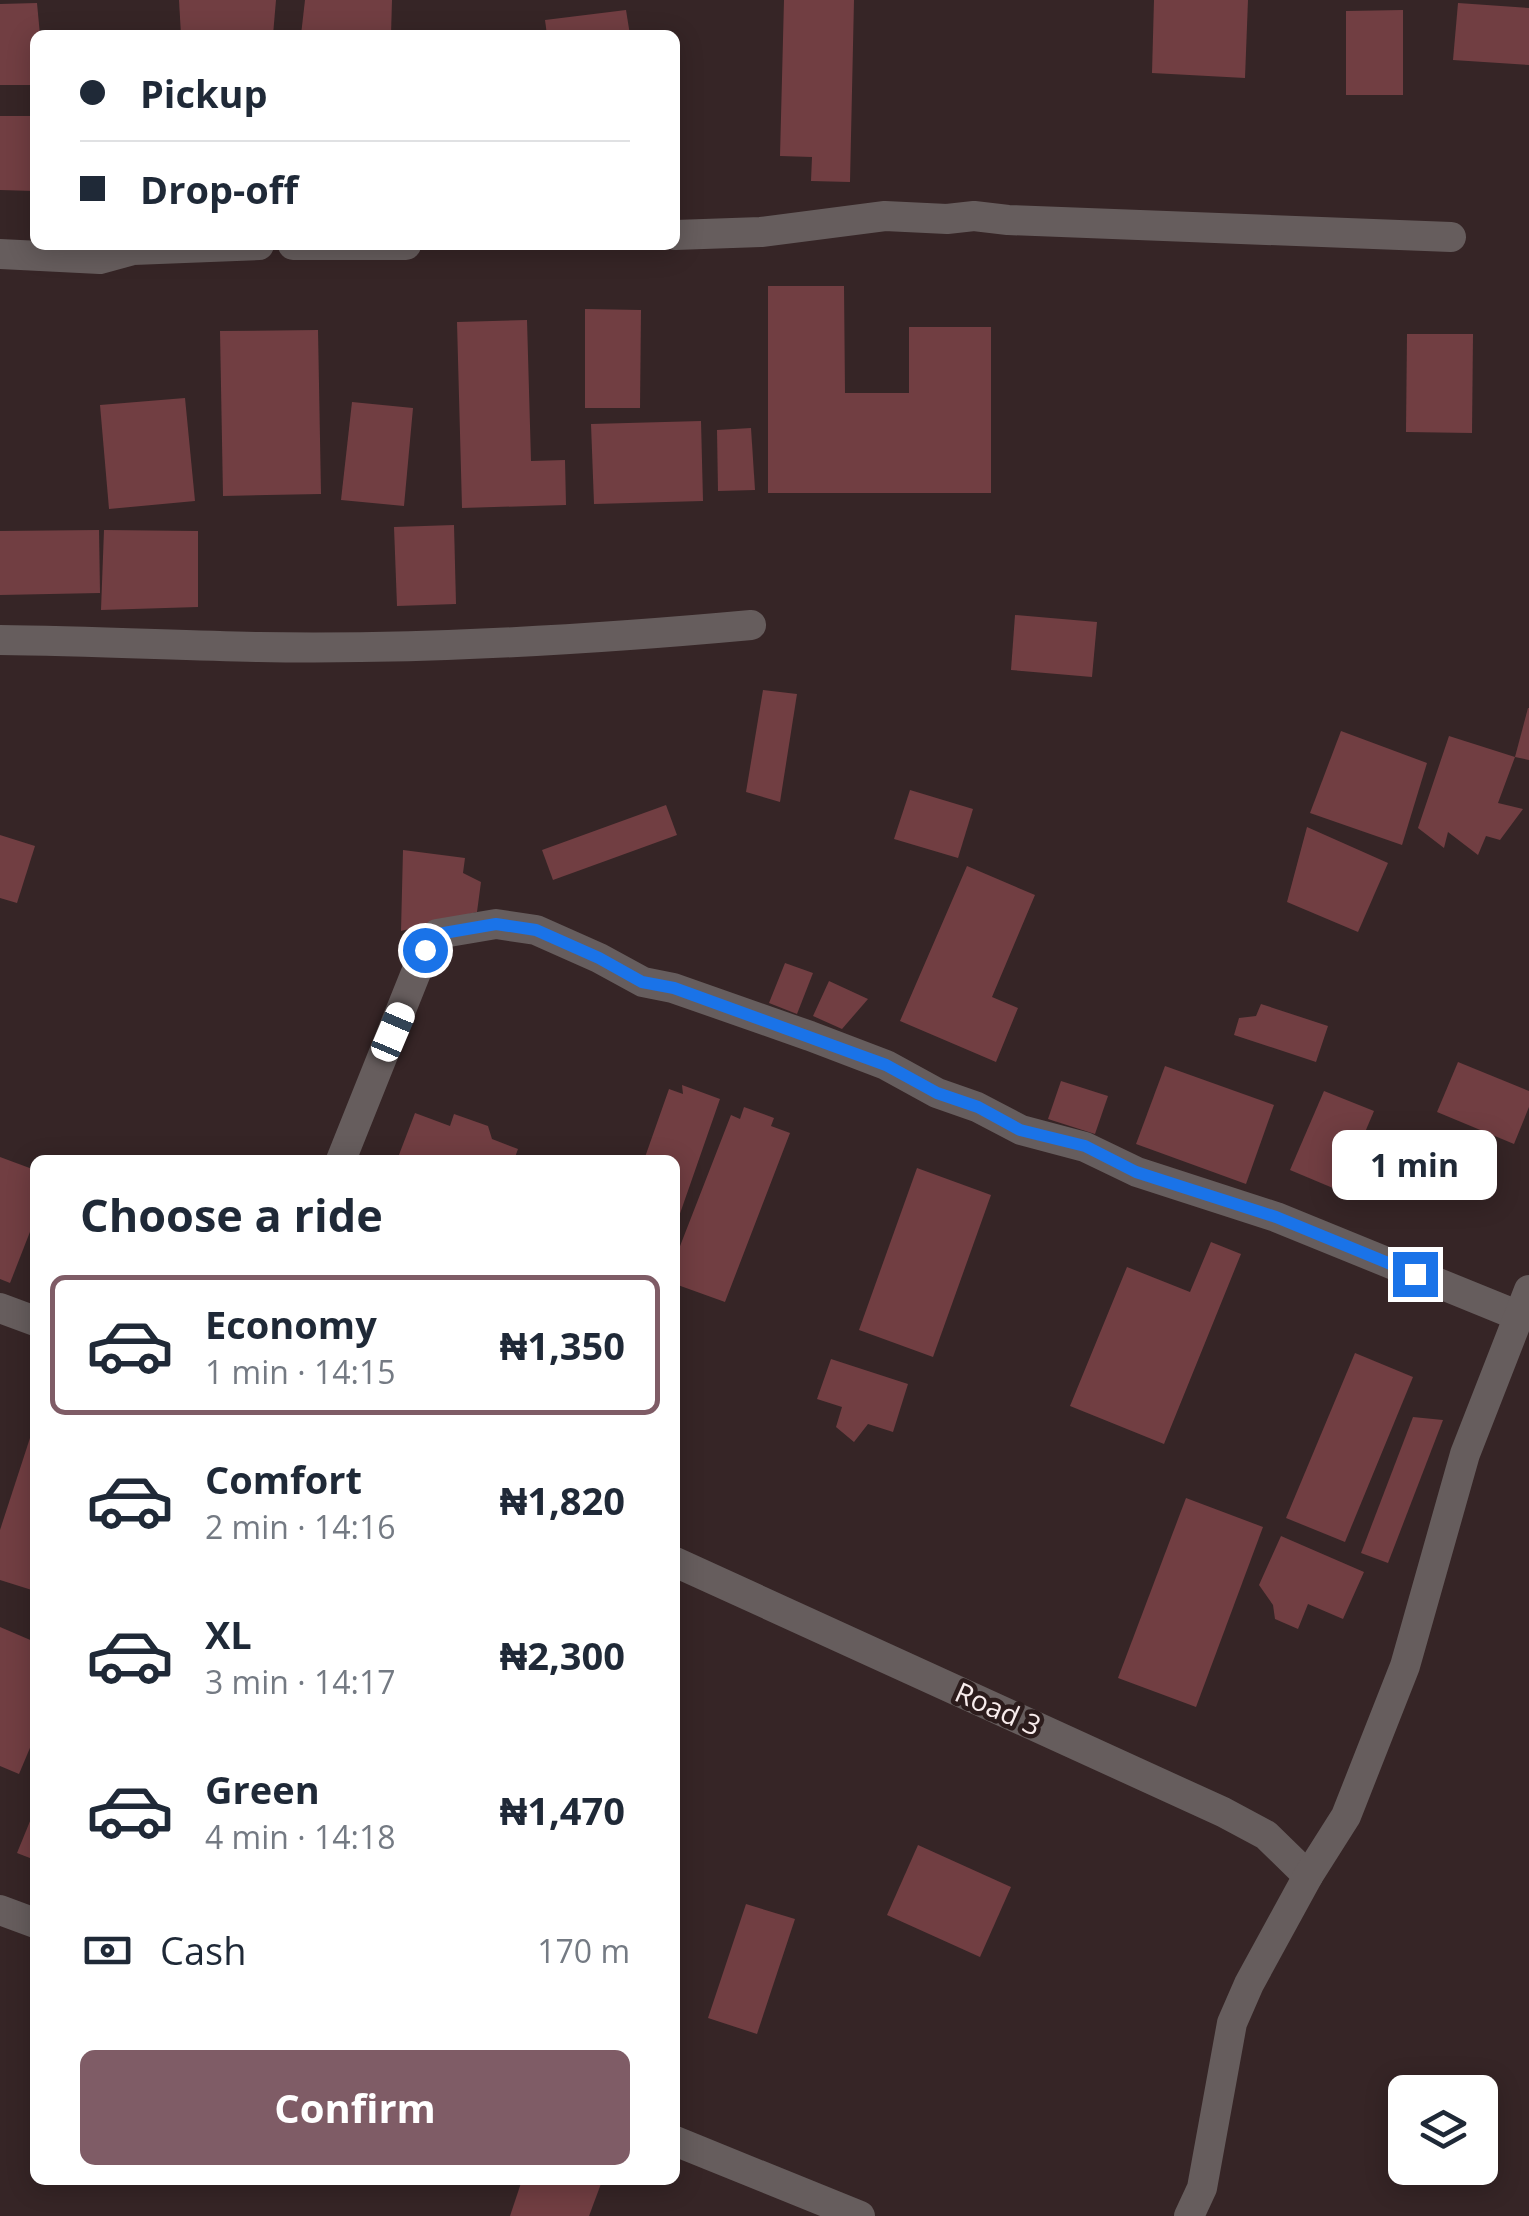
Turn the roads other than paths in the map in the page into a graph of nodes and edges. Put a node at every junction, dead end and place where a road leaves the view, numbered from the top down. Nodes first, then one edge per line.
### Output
1 (680, 234) edge
2 (1452, 237) dead end
3 (133, 250) edge
4 (0, 254) edge
5 (751, 625) dead end
6 (0, 640) edge
7 (343, 1155) edge
8 (1524, 1303) edge
9 (0, 1308) edge
10 (30, 1319) edge
11 (680, 1564) edge
12 (1308, 1876) junction
13 (0, 1910) edge
14 (30, 1921) edge
15 (680, 2144) edge
16 (860, 2216) edge
17 (1189, 2216) edge

1 - 2 street
3 - 4 street
5 - 6 street
7 - 8 street
8 - 12 street
9 - 10 street
11 - 12 street, Road 3
12 - 17 street
13 - 14 street
15 - 16 street

